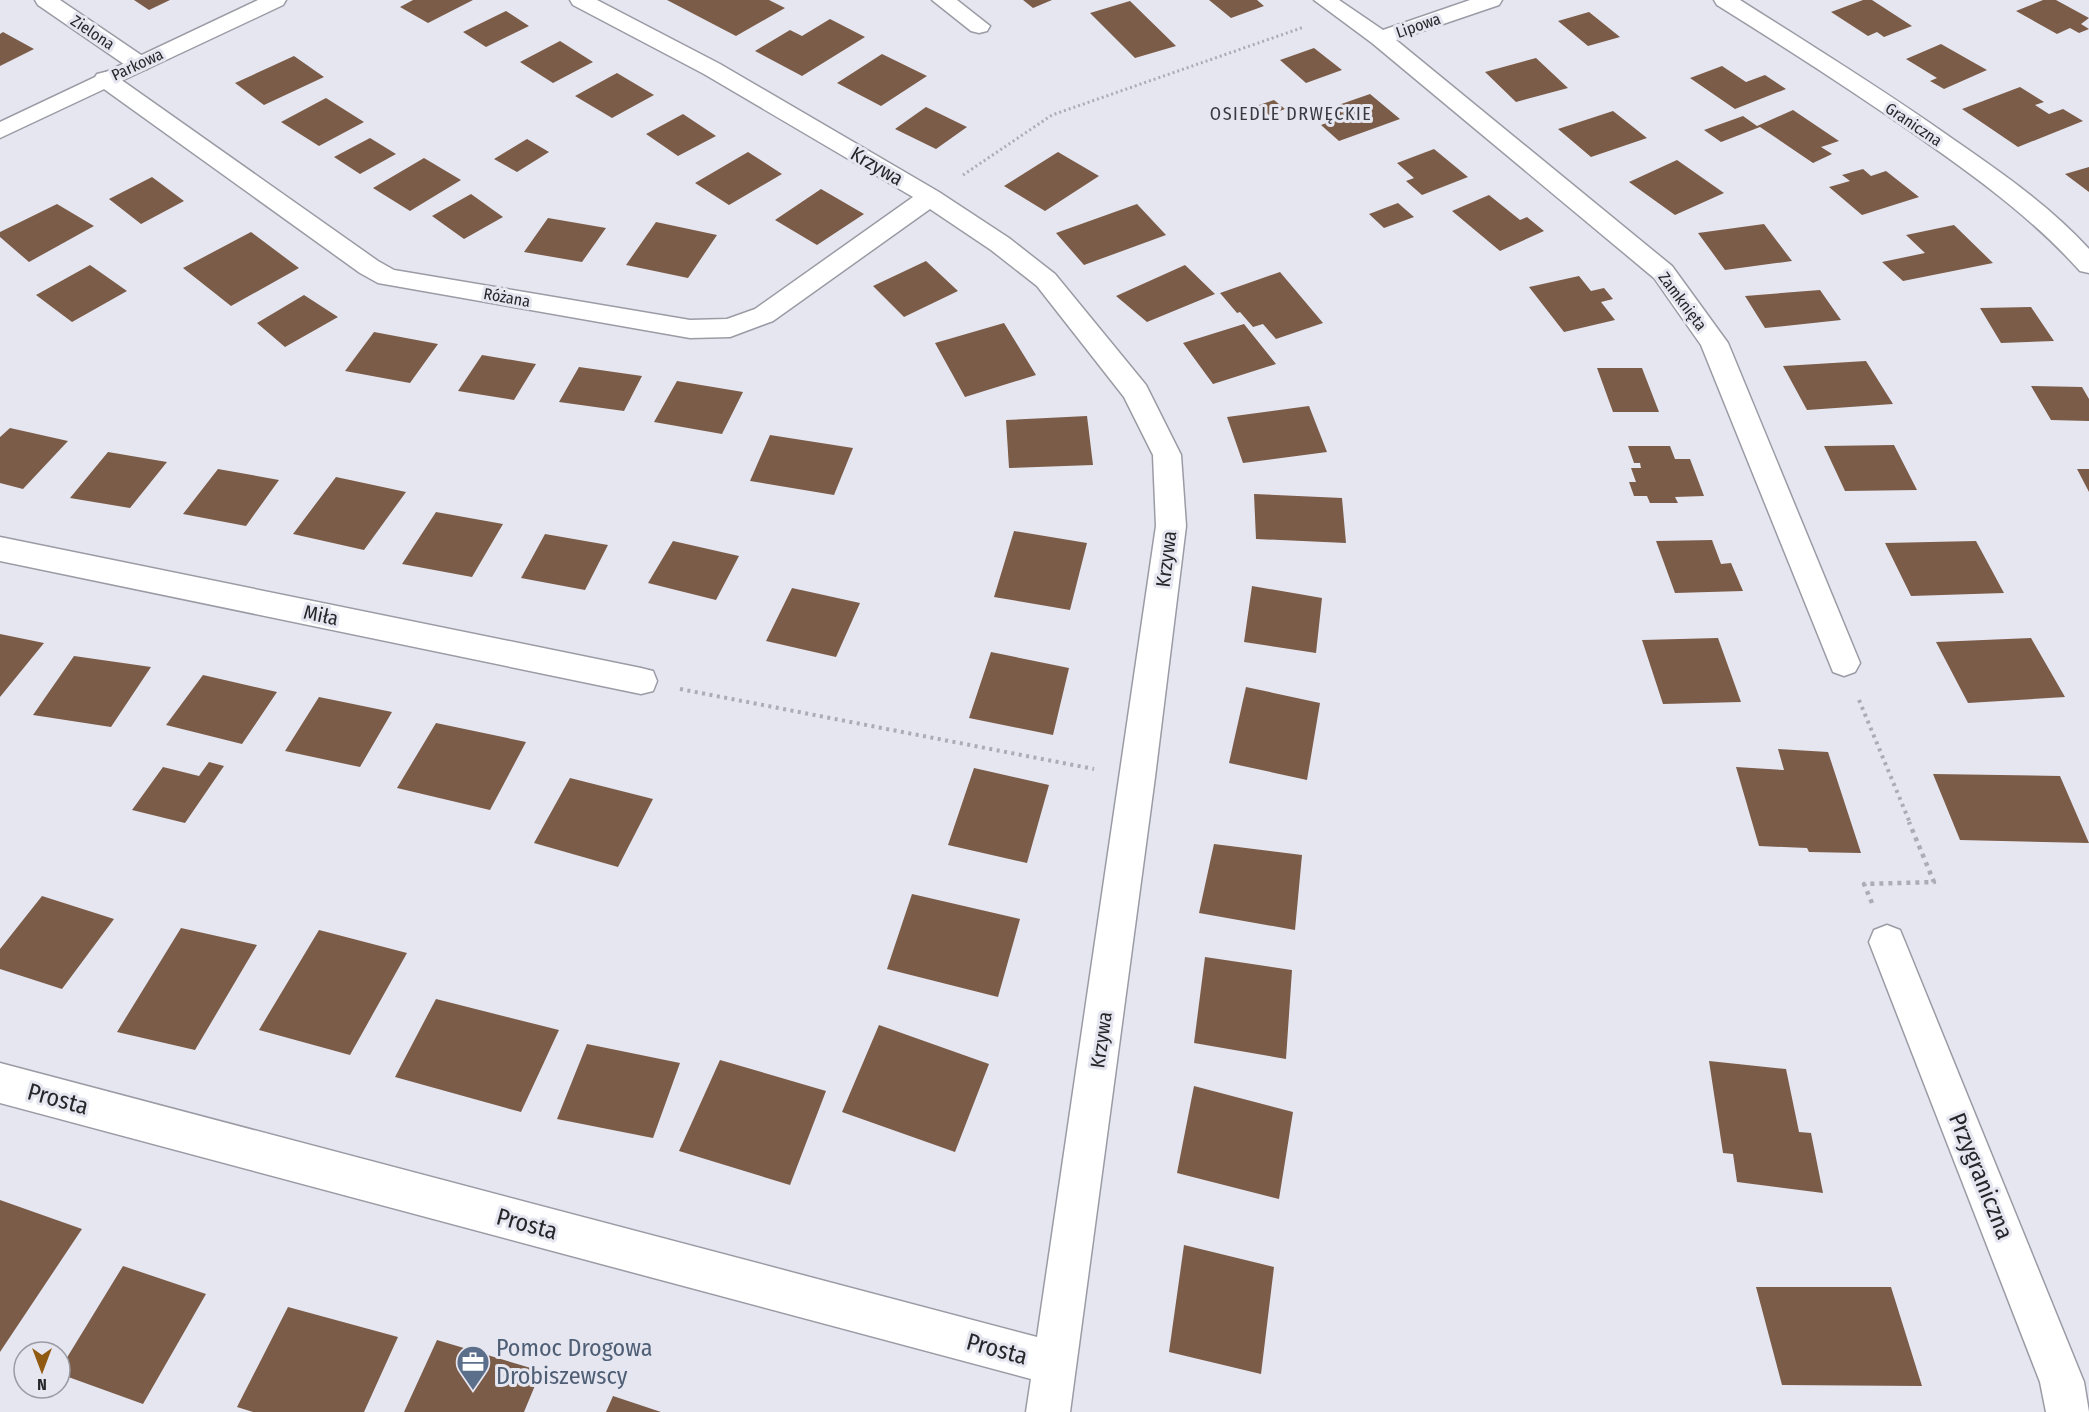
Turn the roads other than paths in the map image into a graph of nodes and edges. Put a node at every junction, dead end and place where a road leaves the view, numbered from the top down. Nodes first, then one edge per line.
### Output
1 (46, 0) edge
2 (275, 0) edge
3 (581, 0) edge
4 (943, 0) edge
5 (1491, 0) edge
6 (1725, 0) edge
7 (1334, 7) edge
8 (979, 26) dead end
9 (1380, 38) junction
10 (139, 64) junction
11 (105, 79) junction
12 (0, 131) edge
13 (930, 197) junction
14 (2089, 266) edge
15 (0, 549) edge
16 (1844, 663) road end
17 (641, 681) road end
18 (1887, 942) road end
19 (0, 1083) edge
20 (1055, 1364) junction
21 (1048, 1412) edge
22 (2068, 1412) edge

1 - 10 street, Zielona
2 - 10 street, Parkowa
3 - 13 street, Krzywa
4 - 8 street
5 - 9 street, Lipowa
6 - 14 street, Graniczna
7 - 9 street, Zamknięta
9 - 16 street, Zamknięta
10 - 11 street, Parkowa
11 - 12 street, Parkowa
11 - 13 street, Różana
13 - 20 street, Krzywa
15 - 17 street, Miła
18 - 22 street, Przygraniczna
19 - 20 street, Prosta
20 - 21 street, Krzywa

